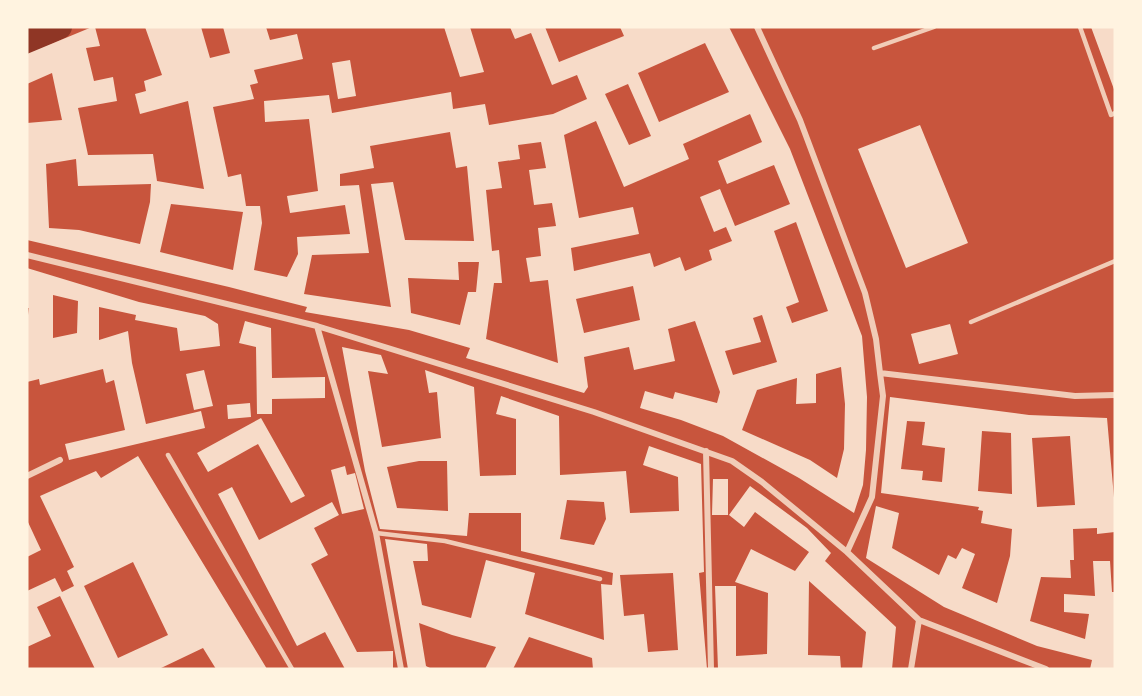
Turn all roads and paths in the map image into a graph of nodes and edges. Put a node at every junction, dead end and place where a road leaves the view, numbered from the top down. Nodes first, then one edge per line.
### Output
1 (757, 27) edge
2 (934, 27) edge
3 (1080, 27) edge
4 (874, 48) dead end
5 (1115, 113) edge
6 (27, 255) edge
7 (1115, 261) edge
8 (971, 322) dead end
9 (317, 326) junction
10 (880, 373) junction
11 (1115, 395) edge
12 (706, 451) junction
13 (168, 455) dead end
14 (60, 460) dead end
15 (27, 476) edge
16 (376, 533) junction
17 (847, 552) junction
18 (600, 579) dead end
19 (919, 620) junction
20 (292, 669) edge
21 (401, 669) edge
22 (711, 669) edge
23 (911, 669) edge
24 (1046, 669) edge

1 - 10 street
2 - 4 lane
3 - 5 lane
6 - 9 street
7 - 8 lane
9 - 12 street
9 - 16 street
10 - 11 street
10 - 17 street
12 - 17 street
12 - 22 street
13 - 20 lane
14 - 15 street
16 - 18 lane
16 - 21 street
17 - 19 street
19 - 23 street
19 - 24 street

